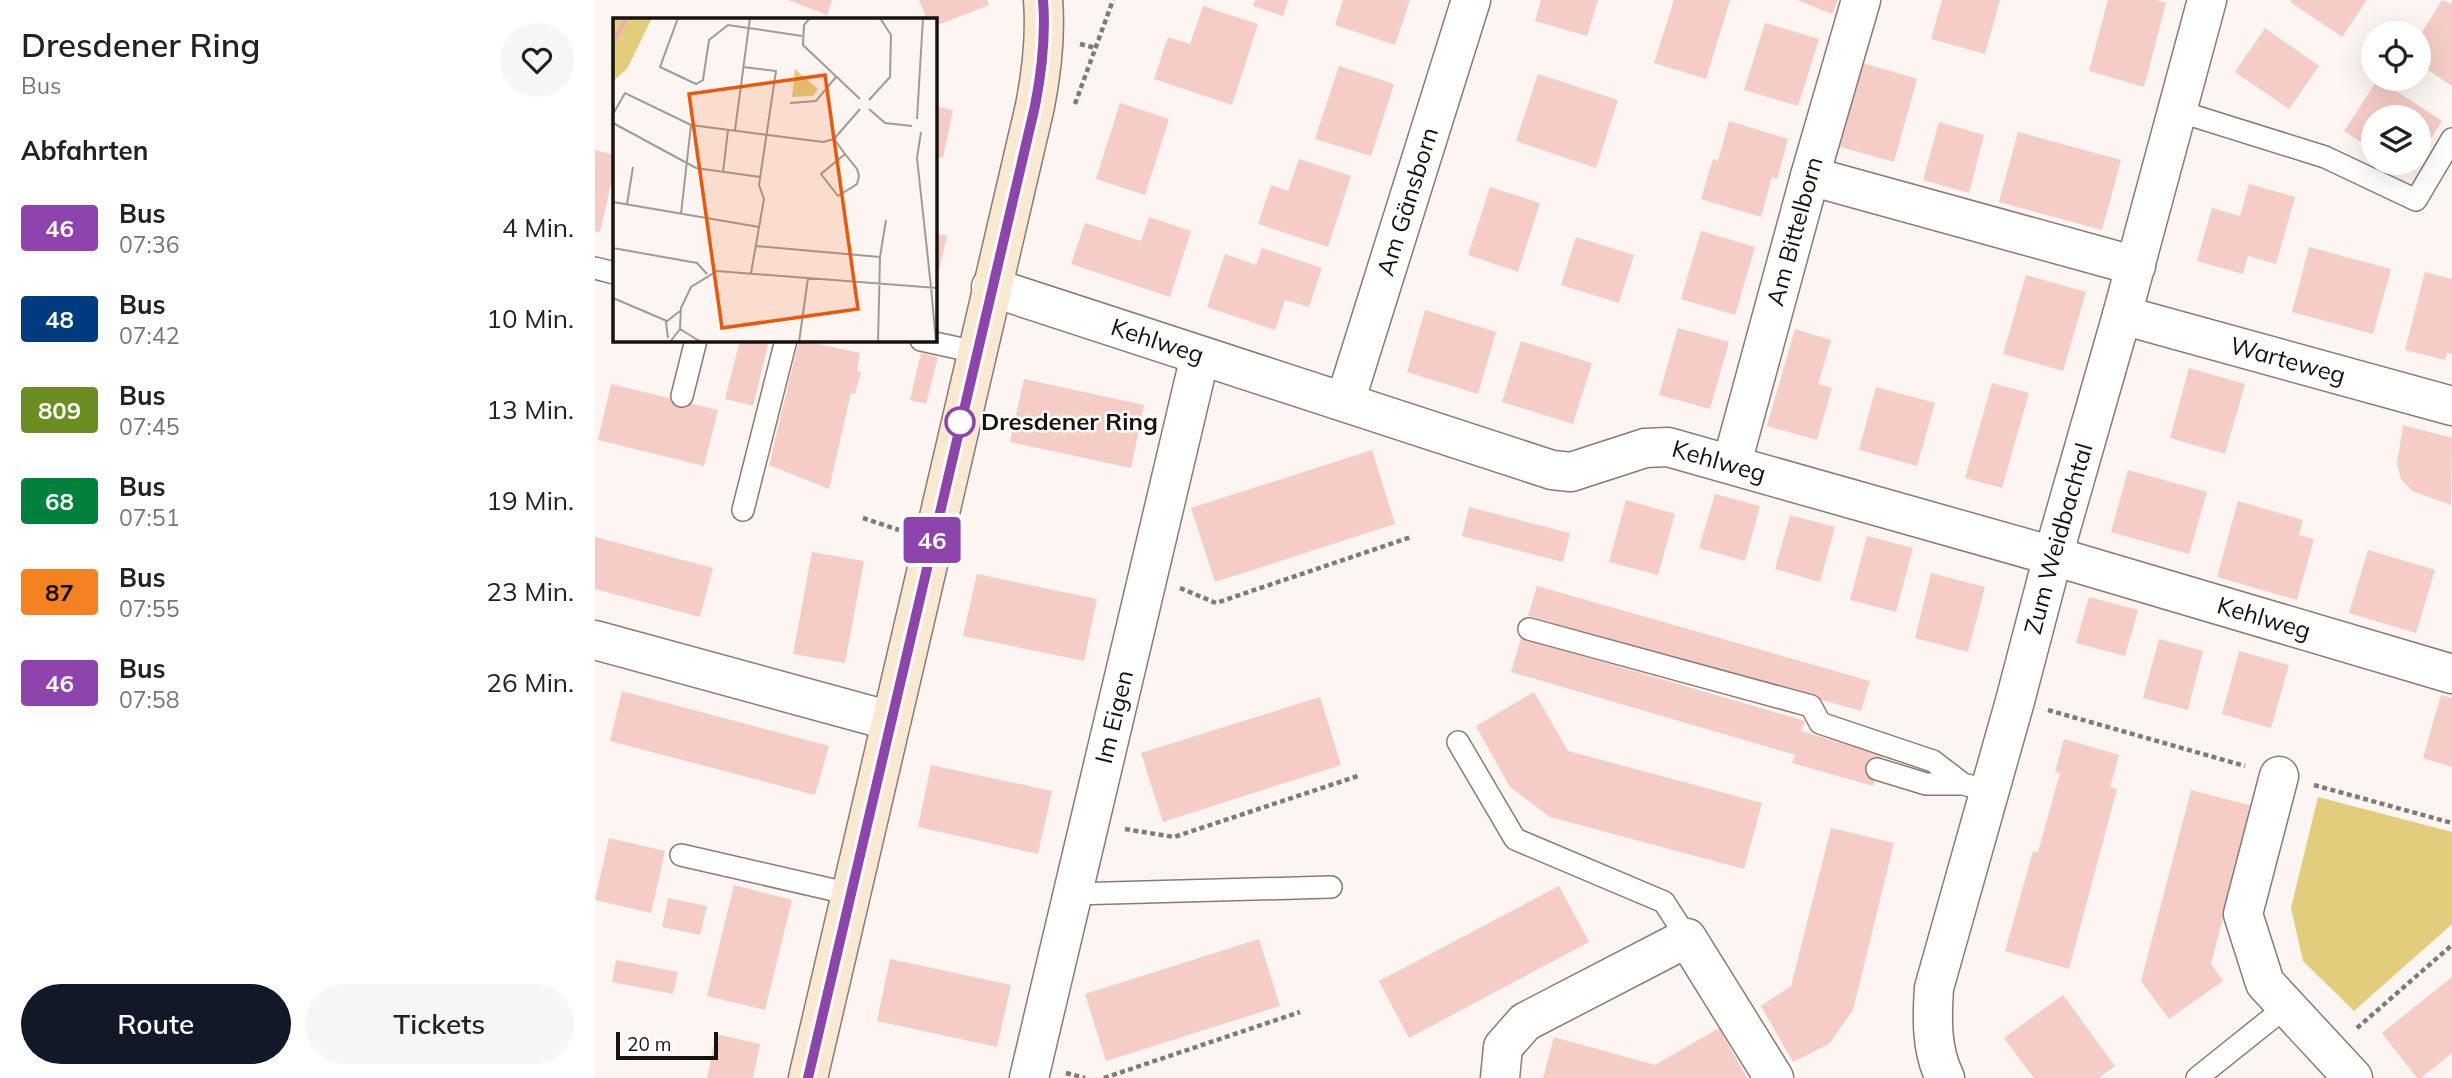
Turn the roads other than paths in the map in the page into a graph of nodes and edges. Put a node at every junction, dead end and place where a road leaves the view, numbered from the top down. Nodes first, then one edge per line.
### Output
1 (1043, 0) edge
2 (1471, 0) edge
3 (1861, 0) edge
4 (2207, 0) edge
5 (2178, 111) junction
6 (2452, 139) edge
7 (1810, 176) junction
8 (2136, 266) junction
9 (595, 268) edge
10 (613, 272) edge
11 (991, 288) junction
12 (2122, 315) junction
13 (697, 341) edge
14 (786, 341) edge
15 (926, 341) edge
16 (976, 352) junction
17 (1200, 356) junction
18 (682, 396) dead end
19 (1345, 402) junction
20 (2452, 406) edge
21 (1732, 463) junction
22 (743, 510) dead end
23 (2053, 556) junction
24 (1529, 629) dead end
25 (595, 640) edge
26 (2452, 674) edge
27 (891, 720) junction
28 (1458, 742) dead end
29 (1877, 769) dead end
30 (2279, 776) road end
31 (1977, 787) junction
32 (681, 855) dead end
33 (1331, 887) dead end
34 (851, 894) junction
35 (1073, 894) junction
36 (1687, 939) junction
37 (2287, 1006) junction
38 (2341, 1065) edge
39 (808, 1078) edge
40 (1029, 1078) edge
41 (1500, 1078) edge
42 (1774, 1078) edge
43 (1943, 1078) edge
44 (2197, 1078) edge

1 - 11 main road
2 - 19 street, Am Gänsborn
3 - 7 street, Am Bittelborn
4 - 5 street, Zum Weidbachtal
5 - 6 lane
5 - 8 street, Zum Weidbachtal
7 - 8 street
7 - 21 street, Am Bittelborn
8 - 12 street, Zum Weidbachtal
9 - 10 lane
11 - 16 main road
11 - 17 street, Kehlweg
12 - 20 street, Warteweg
12 - 23 street, Zum Weidbachtal
13 - 18 lane
14 - 22 lane
15 - 16 lane
16 - 27 main road
17 - 19 street, Kehlweg
17 - 35 street, Im Eigen
19 - 21 street, Kehlweg
21 - 23 street, Kehlweg
23 - 26 street, Kehlweg
23 - 31 street, Zum Weidbachtal
24 - 31 lane
25 - 27 street
27 - 34 main road
28 - 36 lane
29 - 31 lane
30 - 37 street
31 - 43 street, Zum Weidbachtal
32 - 34 lane
33 - 35 lane
34 - 39 main road
35 - 40 street, Im Eigen
36 - 41 street
36 - 42 street
37 - 38 street
37 - 44 lane

